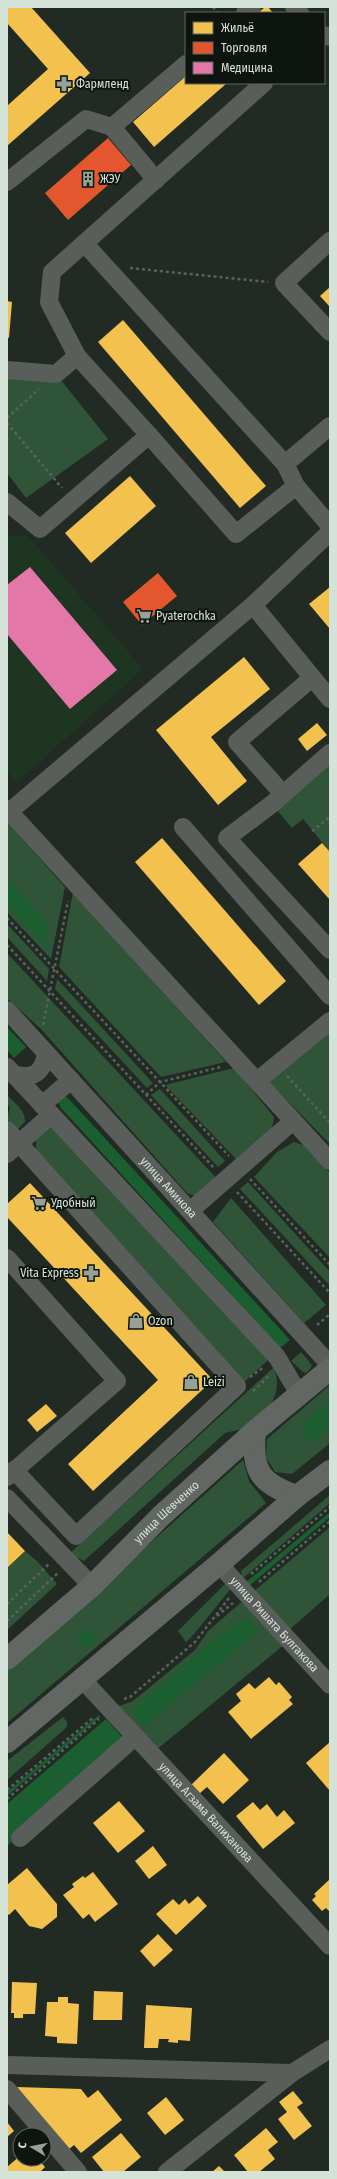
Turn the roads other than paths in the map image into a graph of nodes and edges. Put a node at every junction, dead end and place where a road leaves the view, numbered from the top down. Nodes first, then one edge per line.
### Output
1 (185, 65) edge
2 (263, 84) edge
3 (112, 127) junction
4 (156, 180) junction
5 (7, 182) edge
6 (330, 241) edge
7 (85, 244) junction
8 (330, 332) edge
9 (77, 356) junction
10 (7, 370) edge
11 (330, 426) edge
12 (149, 435) junction
13 (285, 464) junction
14 (296, 486) junction
15 (7, 502) edge
16 (330, 526) edge
17 (330, 532) edge
18 (253, 605) junction
19 (312, 678) junction
20 (330, 699) edge
21 (330, 753) edge
22 (282, 794) junction
23 (8, 811) edge
24 (183, 827) dead end
25 (330, 950) edge
26 (330, 996) edge
27 (7, 1010) edge
28 (330, 1021) edge
29 (46, 1053) junction
30 (10, 1070) edge
31 (71, 1080) junction
32 (256, 1081) junction
33 (46, 1110) junction
34 (293, 1121) junction
35 (7, 1130) edge
36 (13, 1149) edge
37 (330, 1162) edge
38 (191, 1210) junction
39 (7, 1258) edge
40 (330, 1365) edge
41 (330, 1369) edge
42 (299, 1394) junction
43 (255, 1431) junction
44 (330, 1471) edge
45 (11, 1473) edge
46 (297, 1496) junction
47 (7, 1498) edge
48 (219, 1564) junction
49 (92, 1586) junction
50 (7, 1659) edge
51 (82, 1679) junction
52 (330, 1685) edge
53 (135, 1737) junction
54 (7, 1742) edge
55 (20, 1838) dead end
56 (330, 1946) edge
57 (330, 2049) edge
58 (7, 2065) edge
59 (292, 2073) junction
60 (7, 2089) edge
61 (78, 2172) edge
62 (168, 2172) edge

1 - 3 street
2 - 4 street
3 - 4 street
3 - 5 street
4 - 7 street
6 - 8 street
7 - 9 street
7 - 13 street
9 - 10 street
9 - 12 street
11 - 13 street
12 - 14 street
12 - 15 street
13 - 14 street
14 - 16 street
17 - 18 street
18 - 19 street
18 - 23 street
19 - 20 street
19 - 22 street
21 - 22 street
22 - 25 street
23 - 32 street
24 - 26 street
27 - 29 street, улица Аминова
28 - 32 street
29 - 30 street
29 - 31 street, улица Аминова
30 - 33 street
31 - 33 street
31 - 38 street, улица Аминова
32 - 34 street
33 - 36 street
33 - 42 street
34 - 37 street
34 - 38 street
35 - 36 street
36 - 45 street
38 - 40 street, улица Аминова
39 - 45 street
41 - 42 main road, улица Шевченко
42 - 43 main road, улица Шевченко
43 - 46 main road
43 - 49 main road, улица Шевченко
44 - 46 main road
46 - 48 main road
47 - 49 street
48 - 51 main road
48 - 52 street, улица Ришата Булгакова
49 - 50 main road, улица Шевченко
51 - 53 street, улица Агзама Валиханова
51 - 54 main road
53 - 55 street
53 - 56 street, улица Агзама Валиханова
57 - 59 street
58 - 59 street
59 - 62 street
60 - 61 street

